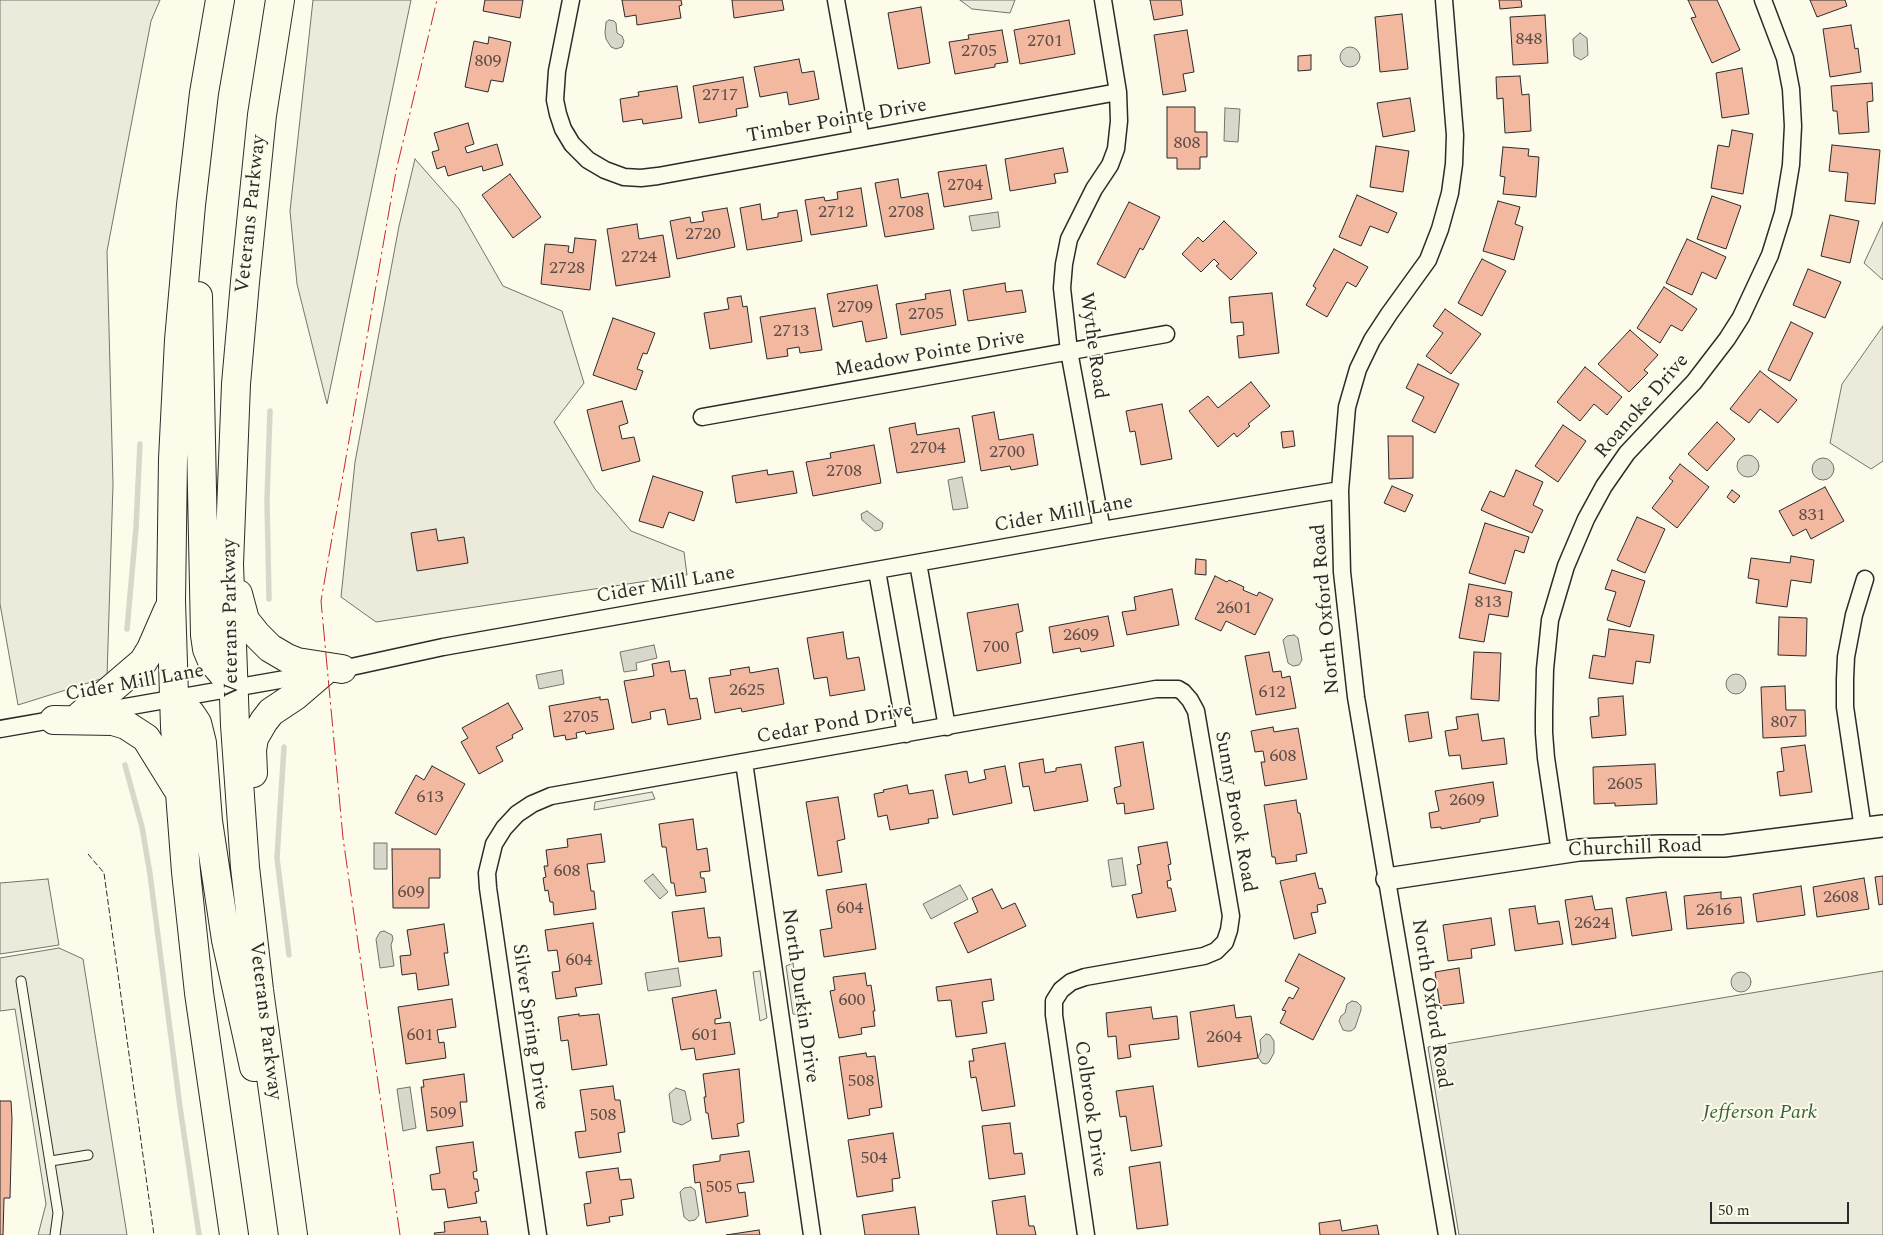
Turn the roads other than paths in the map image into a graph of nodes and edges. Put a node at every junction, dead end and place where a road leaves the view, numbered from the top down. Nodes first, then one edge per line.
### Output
1 (220, 0) edge
2 (280, 0) edge
3 (571, 0) edge
4 (836, 0) edge
5 (1103, 0) edge
6 (1444, 0) edge
7 (1763, 0) edge
8 (1118, 92) junction
9 (861, 139) junction
10 (191, 205) junction
11 (1166, 334) dead end
12 (1069, 351) junction
13 (702, 417) dead end
14 (1340, 490) junction
15 (1102, 530) junction
16 (918, 563) junction
17 (229, 564) junction
18 (877, 571) junction
19 (1865, 579) dead end
20 (172, 601) junction
21 (333, 670) junction
22 (234, 688) junction
23 (1186, 688) joint
24 (174, 698) junction
25 (81, 715) junction
26 (54, 720) junction
27 (947, 727) junction
28 (0, 729) edge
29 (906, 734) junction
30 (744, 762) junction
31 (179, 792) junction
32 (504, 828) joint
33 (1873, 828) edge
34 (1560, 852) junction
35 (1387, 879) junction
36 (21, 981) dead end
37 (1056, 986) joint
38 (259, 990) junction
39 (278, 1128) junction
40 (88, 1155) dead end
41 (51, 1161) junction
42 (55, 1235) edge
43 (234, 1235) edge
44 (293, 1235) edge
45 (538, 1235) edge
46 (812, 1235) edge
47 (1086, 1235) edge
48 (1447, 1235) edge

1 - 10 highway
2 - 17 highway, Veterans Parkway
3 - 9 street, Timber Pointe Drive
4 - 9 street
5 - 8 street, Wythe Road
6 - 14 street, North Oxford Road
7 - 34 street, Roanoke Drive
8 - 9 street, Timber Pointe Drive
8 - 12 street, Wythe Road
10 - 20 highway
10 - 22 highway
11 - 12 street, Meadow Pointe Drive
12 - 13 street, Meadow Pointe Drive
12 - 15 street, Wythe Road
14 - 15 street, Cider Mill Lane
14 - 35 street, North Oxford Road
15 - 16 street, Cider Mill Lane
16 - 18 street, Cider Mill Lane
16 - 27 street
17 - 21 highway
17 - 22 highway, Veterans Parkway
18 - 21 street, Cider Mill Lane
18 - 29 street
19 - 33 street
20 - 24 highway
20 - 25 highway
21 - 22 street, Cider Mill Lane
21 - 38 highway
22 - 24 street, Cider Mill Lane
22 - 38 highway, Veterans Parkway
23 - 27 street, Cedar Pond Drive
23 - 37 street, Sunny Brook Road
24 - 25 street, Cider Mill Lane
24 - 31 highway
24 - 39 highway
25 - 26 street, Cider Mill Lane
26 - 28 street, Cider Mill Lane
26 - 31 highway
27 - 29 street, Cedar Pond Drive
29 - 30 street, Cedar Pond Drive
30 - 32 street, Cedar Pond Drive
30 - 46 street, North Durkin Drive
31 - 43 highway
32 - 45 street, Silver Spring Drive
33 - 34 street, Churchill Road
34 - 35 street, Churchill Road
35 - 48 street, North Oxford Road
36 - 41 lane
37 - 47 street, Colbrook Drive
38 - 39 highway, Veterans Parkway
39 - 44 highway, Veterans Parkway
40 - 41 lane
41 - 42 lane

